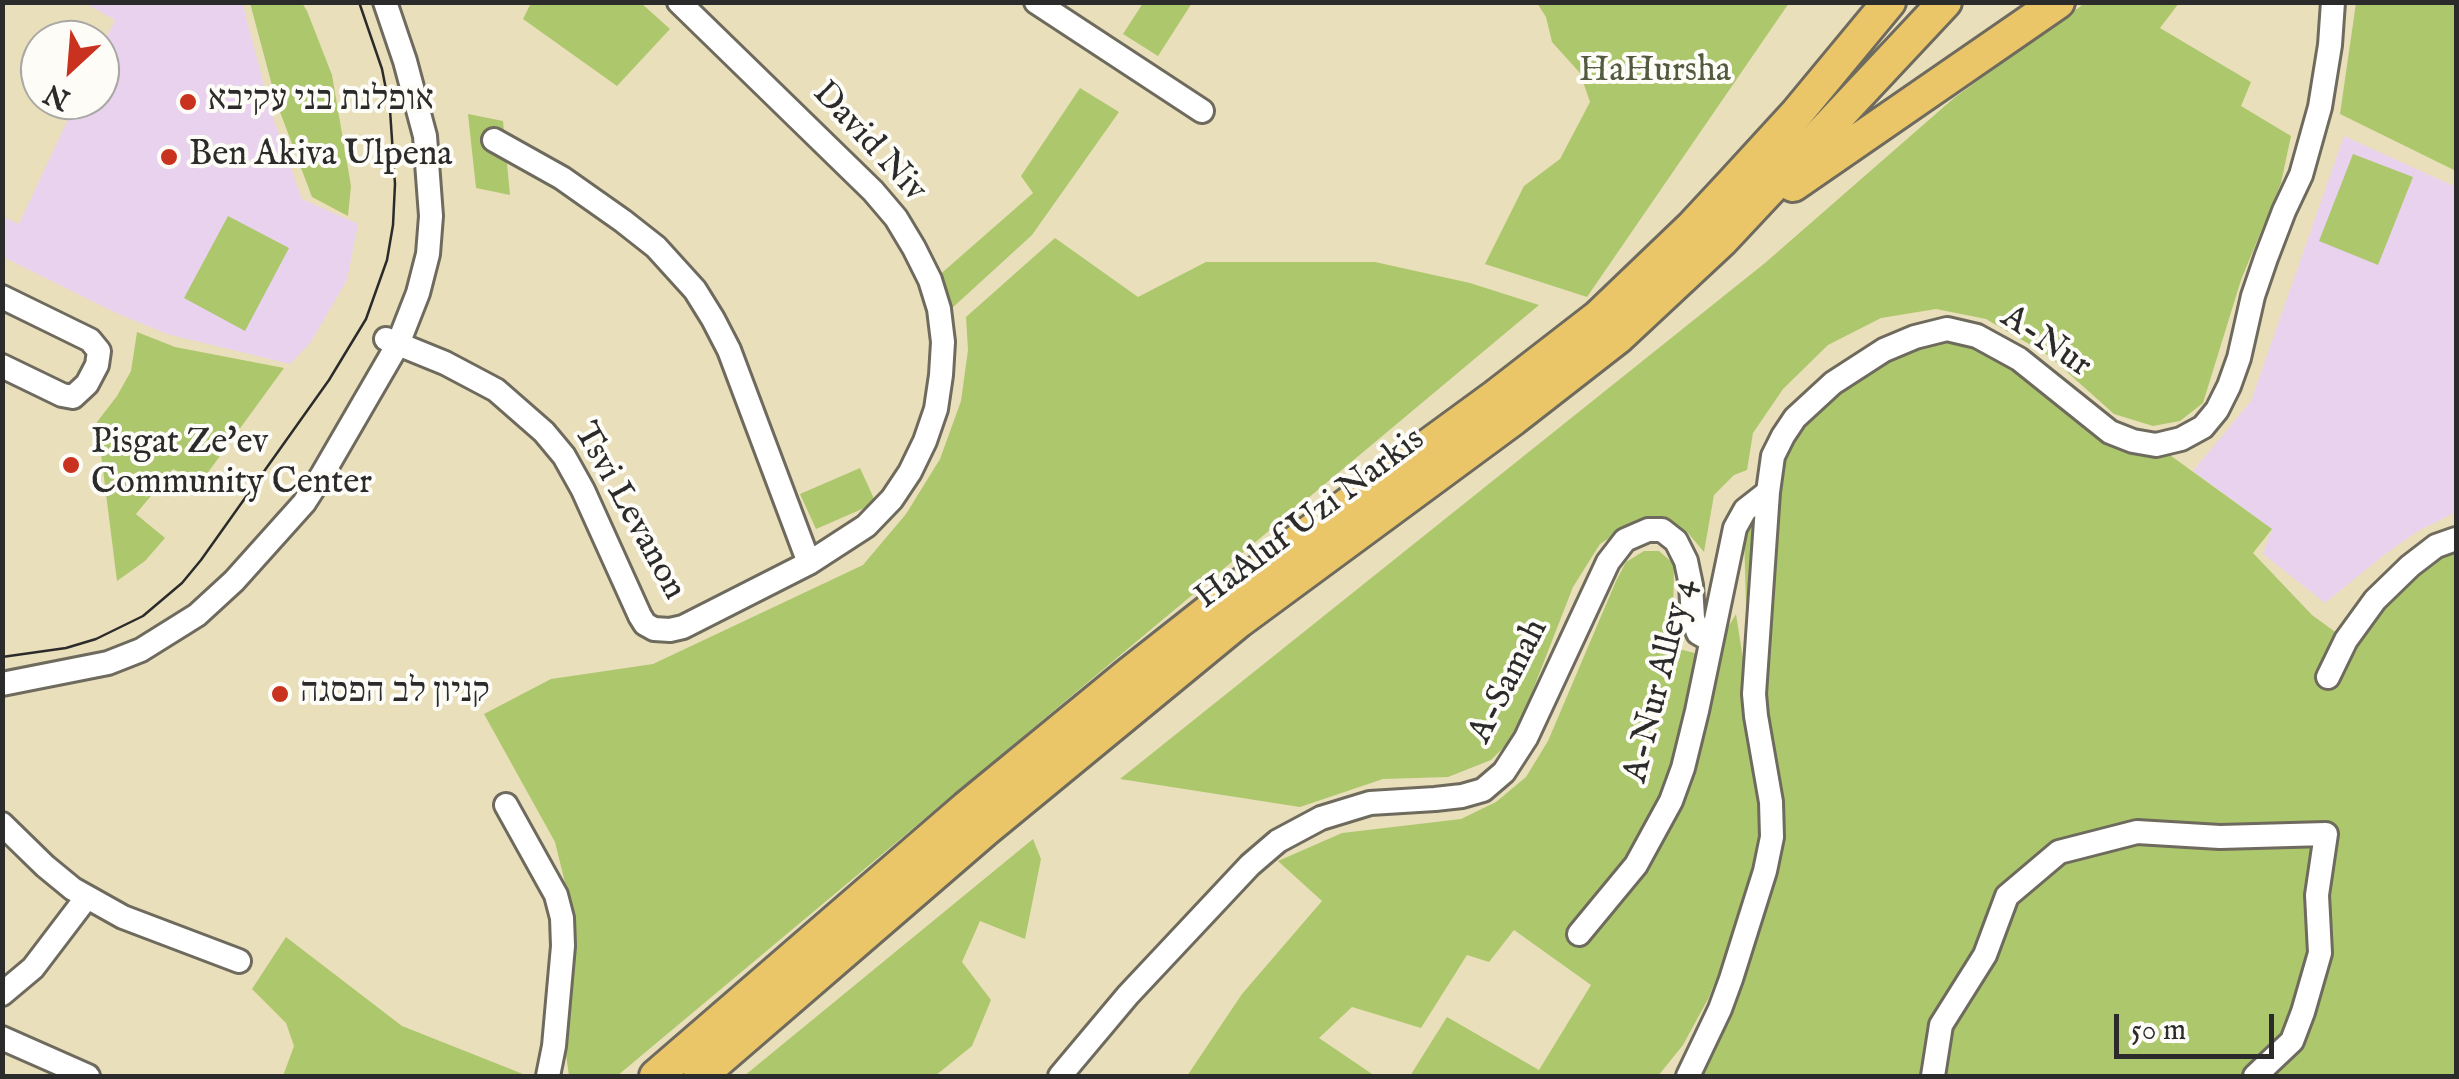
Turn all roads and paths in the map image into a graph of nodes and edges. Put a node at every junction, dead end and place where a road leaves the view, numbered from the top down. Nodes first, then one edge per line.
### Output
1 (385, 2) edge
2 (679, 2) edge
3 (1036, 2) edge
4 (1872, 2) edge
5 (1890, 2) edge
6 (1945, 2) edge
7 (2058, 2) edge
8 (2334, 2) edge
9 (1202, 112) dead end
10 (1797, 113) junction
11 (494, 140) dead end
12 (1722, 240) junction
13 (2, 297) edge
14 (392, 341) junction
15 (2, 366) edge
16 (1768, 492) junction
17 (2456, 539) edge
18 (810, 563) junction
19 (654, 630) joint
20 (1710, 640) junction
21 (68, 672) junction
22 (2328, 678) dead end
23 (2, 684) edge
24 (506, 805) dead end
25 (2, 824) edge
26 (88, 897) junction
27 (1578, 934) dead end
28 (238, 962) dead end
29 (2, 994) edge
30 (2, 1038) edge
31 (708, 1057) edge
32 (88, 1076) edge
33 (548, 1076) edge
34 (656, 1076) edge
35 (1060, 1076) edge
36 (1688, 1076) edge
37 (1933, 1076) edge
38 (2255, 1076) edge

1 - 14 street
2 - 18 street, David Niv
3 - 9 street
4 - 10 highway
5 - 10 highway, HaAluf Uzi Narkis
6 - 12 highway, HaAluf Uzi Narkis
7 - 12 highway
8 - 16 street, A-Nur
10 - 31 highway, HaAluf Uzi Narkis
11 - 18 street
12 - 31 highway, HaAluf Uzi Narkis
13 - 15 street
14 - 19 street, Tsvi Levanon
14 - 21 street
14 - 21 street
16 - 20 street, A-Nur Alley 4
16 - 36 street, A-Nur
17 - 22 street
18 - 19 street, David Niv
20 - 27 street, A-Nur Alley 4
20 - 35 street, A-Samah
21 - 23 street
24 - 33 street
25 - 26 street
26 - 28 street
26 - 29 street
30 - 32 street
31 - 34 highway, HaAluf Uzi Narkis
37 - 38 street

